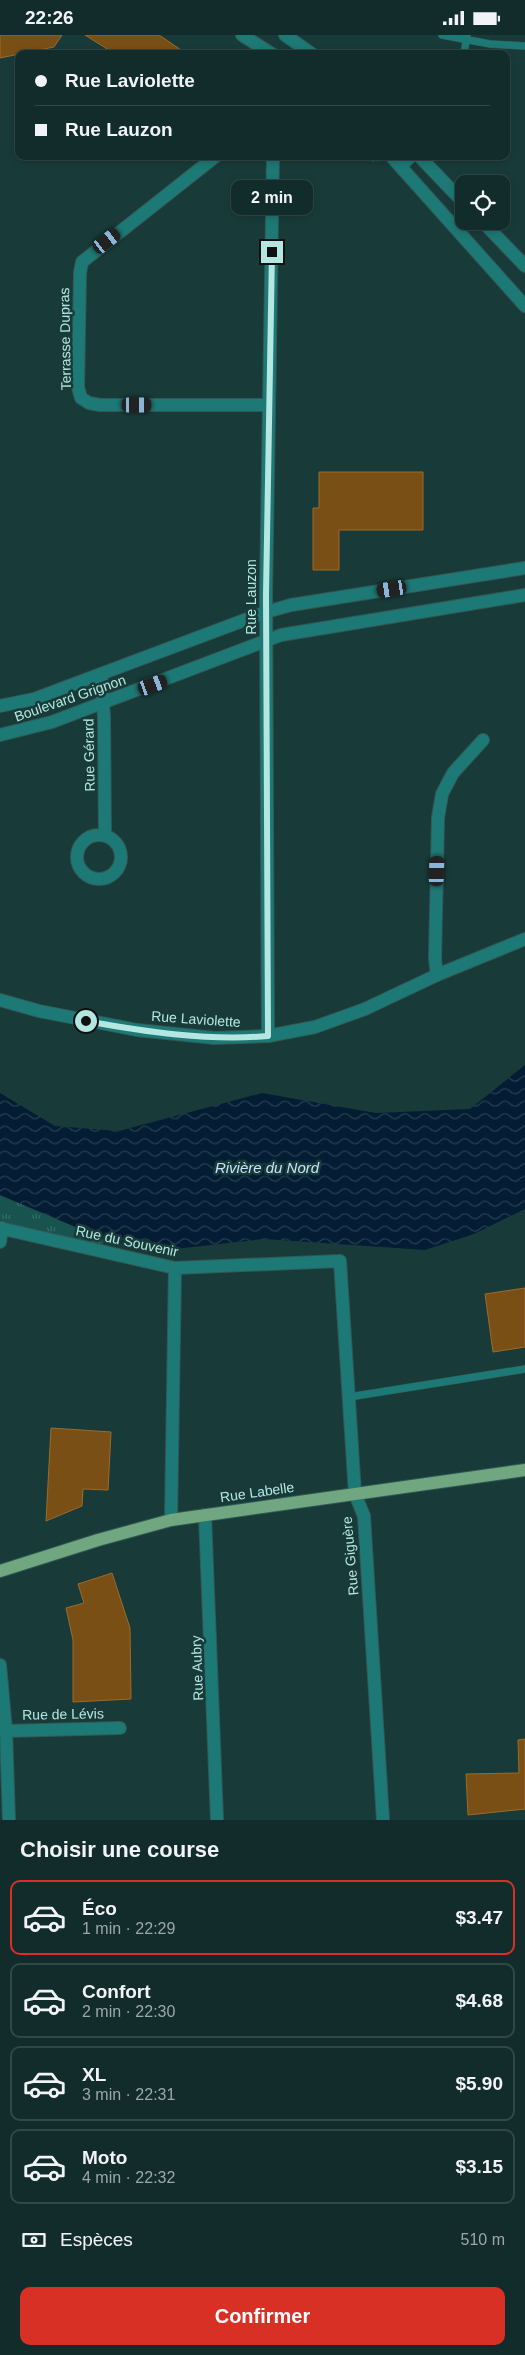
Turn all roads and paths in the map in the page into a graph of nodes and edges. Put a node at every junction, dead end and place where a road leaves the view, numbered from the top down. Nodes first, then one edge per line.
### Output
1 (242, 35) edge
2 (285, 35) edge
3 (442, 35) edge
4 (466, 37) edge
5 (525, 46) edge
6 (266, 50) edge
7 (306, 50) edge
8 (464, 50) edge
9 (211, 160) edge
10 (273, 160) edge
11 (370, 160) edge
12 (394, 160) edge
13 (411, 160) edge
14 (423, 160) edge
15 (378, 161) dead end
16 (402, 169) junction
17 (455, 194) edge
18 (491, 230) edge
19 (525, 266) edge
20 (525, 306) edge
21 (268, 405) junction
22 (525, 568) edge
23 (525, 595) edge
24 (266, 612) junction
25 (266, 640) junction
26 (100, 674) junction
27 (103, 704) junction
28 (0, 706) edge
29 (0, 735) edge
30 (483, 740) dead end
31 (105, 835) dead end
32 (525, 939) edge
33 (436, 975) junction
34 (0, 1000) edge
35 (268, 1036) junction
36 (1, 1228) edge
37 (0, 1242) edge
38 (340, 1261) joint
39 (175, 1268) junction
40 (525, 1369) edge
41 (349, 1397) junction
42 (525, 1470) edge
43 (356, 1494) junction
44 (205, 1515) junction
45 (171, 1520) junction
46 (0, 1571) edge
47 (0, 1665) edge
48 (120, 1728) dead end
49 (6, 1731) junction
50 (8, 1820) edge
51 (217, 1820) edge
52 (383, 1820) edge

1 - 6 street
2 - 7 street
3 - 4 lane
4 - 5 lane
4 - 8 lane
9 - 21 street, Terrasse Dupras
10 - 21 street, Rue Lauzon
11 - 15 path
12 - 16 street
13 - 16 lane
14 - 17 street
16 - 20 street
18 - 19 street
21 - 24 street, Rue Lauzon
22 - 24 street, Boulevard Grignon
23 - 25 street, Boulevard Grignon
24 - 25 street, Rue Lauzon
24 - 26 street, Boulevard Grignon
25 - 27 street, Boulevard Grignon
25 - 35 street, Rue Lauzon
26 - 27 street, Rue Gérard
26 - 28 street, Boulevard Grignon
27 - 29 street, Boulevard Grignon
27 - 31 street, Rue Gérard
30 - 33 street
32 - 33 street, Rue Laviolette
33 - 35 street, Rue Laviolette
34 - 35 street, Rue Laviolette
36 - 37 street
36 - 39 street, Rue du Souvenir
38 - 39 street, Rue du Souvenir
38 - 41 street, Rue Giguère
39 - 45 street
40 - 41 lane
41 - 43 street, Rue Giguère
42 - 43 main road, Rue Labelle
43 - 44 main road, Rue Labelle
43 - 52 street, Rue Giguère
44 - 45 main road, Rue Labelle
44 - 51 street, Rue Aubry
45 - 46 main road, Rue Labelle
47 - 49 street
48 - 49 street, Rue de Lévis
49 - 50 street

